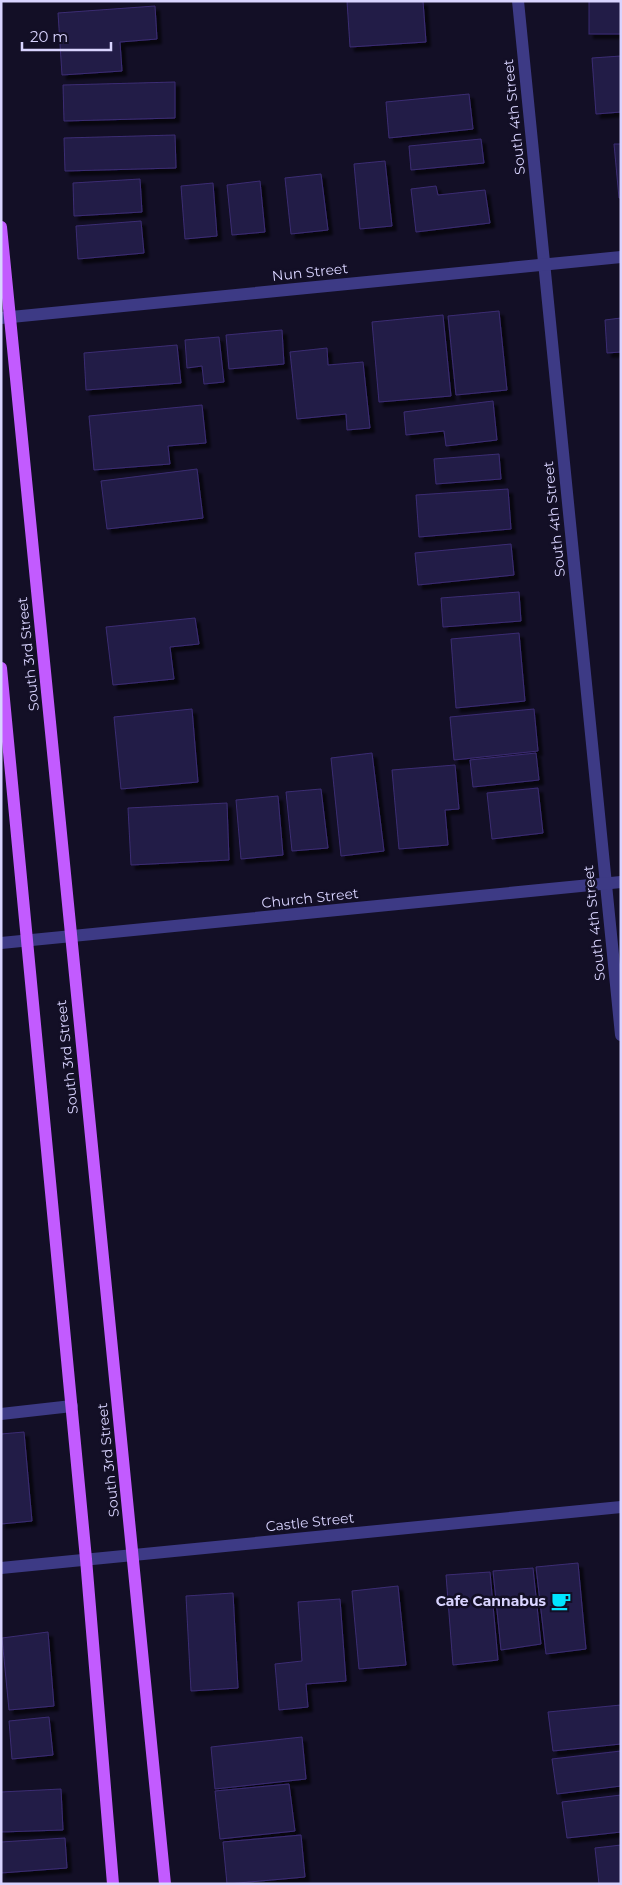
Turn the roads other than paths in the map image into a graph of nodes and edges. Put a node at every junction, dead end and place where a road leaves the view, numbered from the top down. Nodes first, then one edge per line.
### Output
1 (518, 1) edge
2 (1, 227) edge
3 (621, 256) edge
4 (544, 264) junction
5 (6, 317) edge
6 (1, 668) edge
7 (621, 882) edge
8 (606, 884) junction
9 (70, 936) junction
10 (27, 941) junction
11 (1, 943) edge
12 (621, 1035) edge
13 (72, 1406) junction
14 (1, 1414) edge
15 (621, 1507) edge
16 (133, 1555) junction
17 (86, 1560) junction
18 (1, 1568) edge
19 (113, 1884) edge
20 (165, 1884) edge

1 - 4 street, South 4th Street
2 - 5 main road, South 3rd Street
3 - 4 street, Nun Street
4 - 5 street, Nun Street
4 - 8 street, South 4th Street
5 - 9 main road, South 3rd Street
6 - 10 main road, South 3rd Street
7 - 8 street, Church Street
8 - 9 street, Church Street
8 - 12 street, South 4th Street
9 - 10 street, Church Street
9 - 16 main road, South 3rd Street
10 - 11 street, Church Street
10 - 13 main road, South 3rd Street
13 - 14 street
13 - 17 main road, South 3rd Street
15 - 16 street, Castle Street
16 - 17 street, Castle Street
16 - 20 main road, South 3rd Street
17 - 18 street, Castle Street
17 - 19 main road, South 3rd Street

